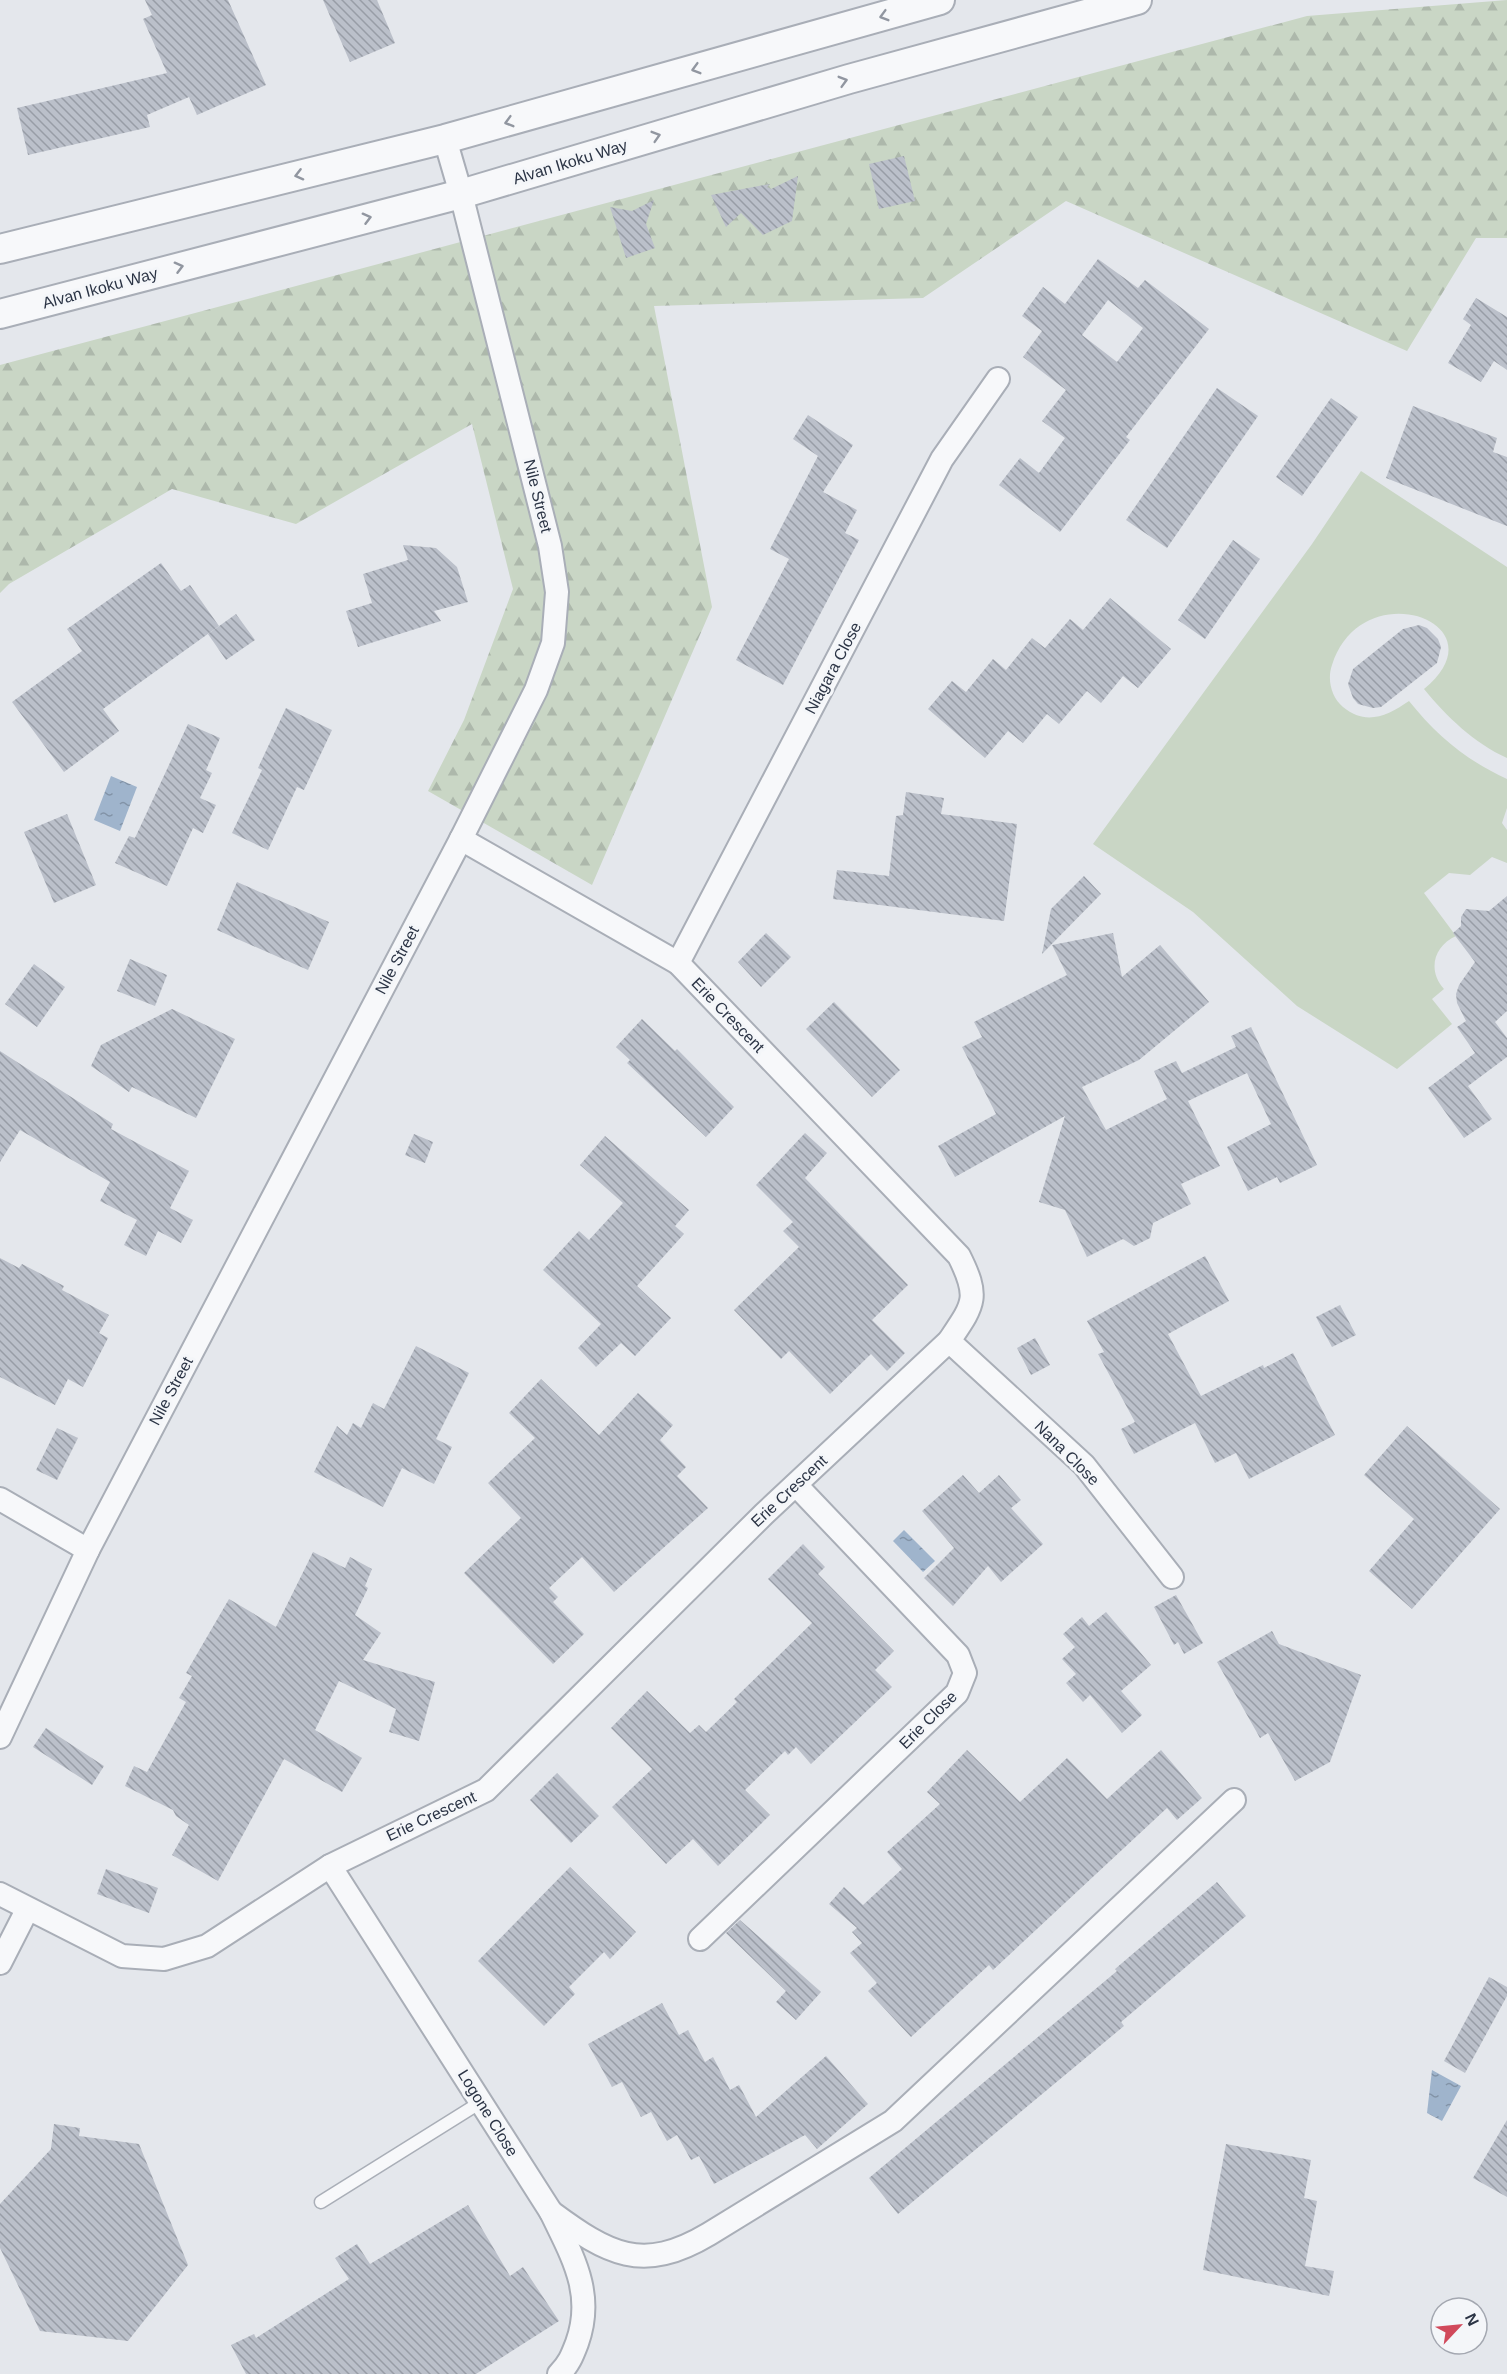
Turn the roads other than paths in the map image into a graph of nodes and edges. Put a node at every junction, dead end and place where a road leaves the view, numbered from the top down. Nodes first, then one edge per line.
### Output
1 (940, 0) edge
2 (1137, 0) edge
3 (445, 139) junction
4 (461, 194) junction
5 (0, 249) edge
6 (0, 314) edge
7 (998, 380) dead end
8 (461, 839) junction
9 (678, 963) junction
10 (949, 1341) junction
11 (796, 1485) junction
12 (0, 1499) edge
13 (88, 1550) junction
14 (1172, 1577) dead end
15 (5, 1713) edge
16 (0, 1737) edge
17 (1234, 1800) dead end
18 (330, 1866) junction
19 (0, 1894) edge
20 (27, 1910) junction
21 (700, 1939) dead end
22 (0, 1964) edge
23 (481, 2102) junction
24 (321, 2202) dead end
25 (551, 2212) junction
26 (559, 2374) edge

1 -> 3 street
4 -> 2 street, Alvan Ikoku Way
3 - 4 street, Nile Street
3 -> 5 street
6 -> 4 street, Alvan Ikoku Way
4 - 8 street, Nile Street
7 - 9 street, Niagara Close
8 - 9 street, Erie Crescent
8 - 13 street, Nile Street
9 - 10 street, Erie Crescent
10 - 11 street, Erie Crescent
10 - 14 street, Nana Close
11 - 18 street, Erie Crescent
11 - 21 street, Erie Close
12 - 13 street
13 - 15 street, Nile Street
15 - 16 street, Nile Street
17 - 25 street
18 - 20 street, Erie Crescent
18 - 23 street, Logone Close
19 - 20 street, Erie Crescent
20 - 22 street
23 - 24 lane
23 - 25 street, Logone Close
25 - 26 street, Logone Close

